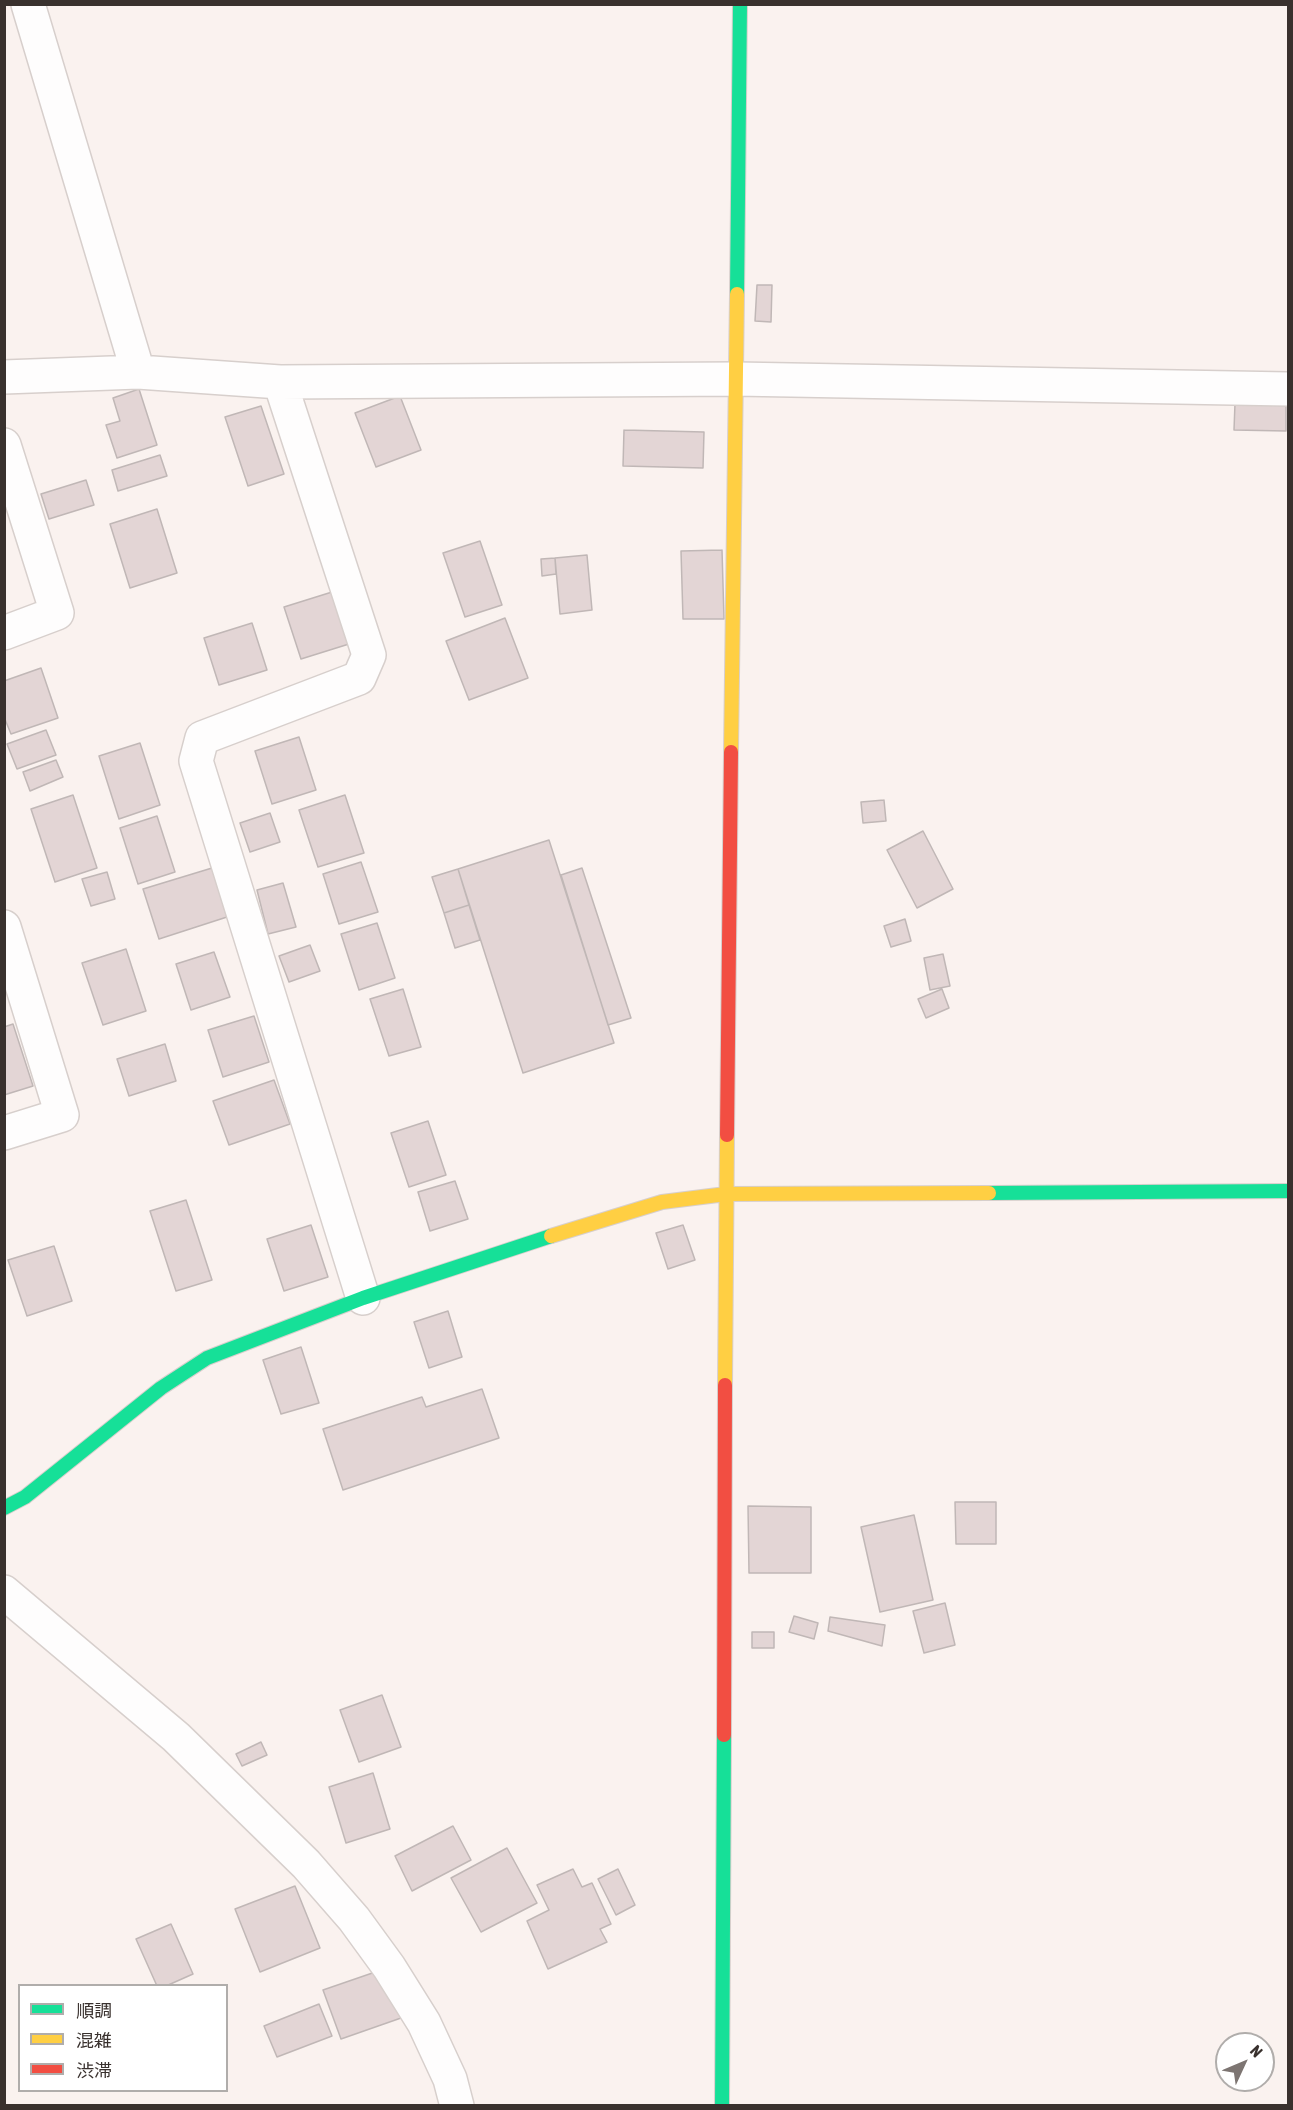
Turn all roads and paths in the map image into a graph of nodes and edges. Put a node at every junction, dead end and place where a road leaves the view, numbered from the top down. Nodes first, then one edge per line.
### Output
1 (28, 4) edge
2 (740, 4) edge
3 (138, 372) junction
4 (4, 377) edge
5 (736, 379) junction
6 (280, 382) junction
7 (1288, 389) edge
8 (4, 445) edge
9 (4, 633) edge
10 (4, 927) edge
11 (4, 1133) edge
12 (1288, 1191) edge
13 (726, 1194) junction
14 (363, 1298) junction
15 (4, 1508) edge
16 (4, 1592) edge
17 (457, 2106) edge
18 (722, 2106) edge

1 - 3 street
2 - 5 street
3 - 4 street
3 - 6 street
5 - 6 street
5 - 7 street
5 - 13 street
6 - 14 street
8 - 9 street
10 - 11 street
12 - 13 street
13 - 14 street
13 - 18 street
14 - 15 street
16 - 17 street

